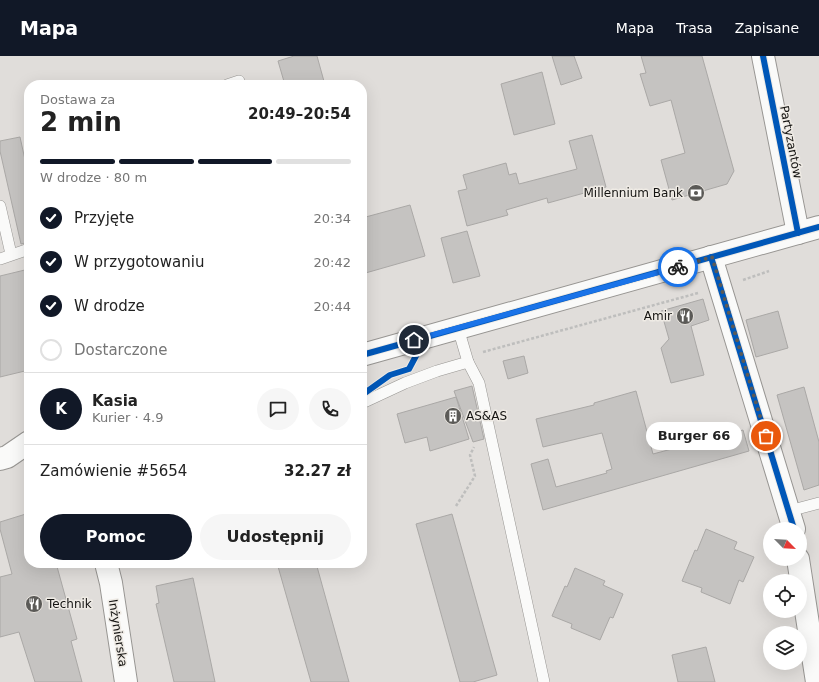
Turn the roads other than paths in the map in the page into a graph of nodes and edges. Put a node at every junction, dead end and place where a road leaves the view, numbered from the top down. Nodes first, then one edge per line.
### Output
1 (763, 56) edge
2 (0, 206) edge
3 (819, 227) edge
4 (798, 233) junction
5 (24, 250) edge
6 (12, 254) junction
7 (712, 257) junction
8 (0, 259) edge
9 (458, 328) junction
10 (367, 354) edge
11 (468, 362) junction
12 (367, 401) edge
13 (24, 445) edge
14 (2, 460) edge
15 (24, 461) edge
16 (819, 503) edge
17 (791, 520) edge
18 (799, 566) edge
19 (109, 570) edge
20 (126, 682) edge
21 (544, 682) edge
22 (817, 682) edge

1 - 4 street, Partyzantów
2 - 6 lane
3 - 4 street
4 - 7 street
5 - 6 lane
6 - 8 lane
7 - 9 street
7 - 17 street
9 - 10 street
9 - 11 lane
11 - 12 lane
11 - 21 lane
13 - 14 street
14 - 15 street
16 - 17 lane
18 - 22 street
19 - 20 street, Inżynierska

